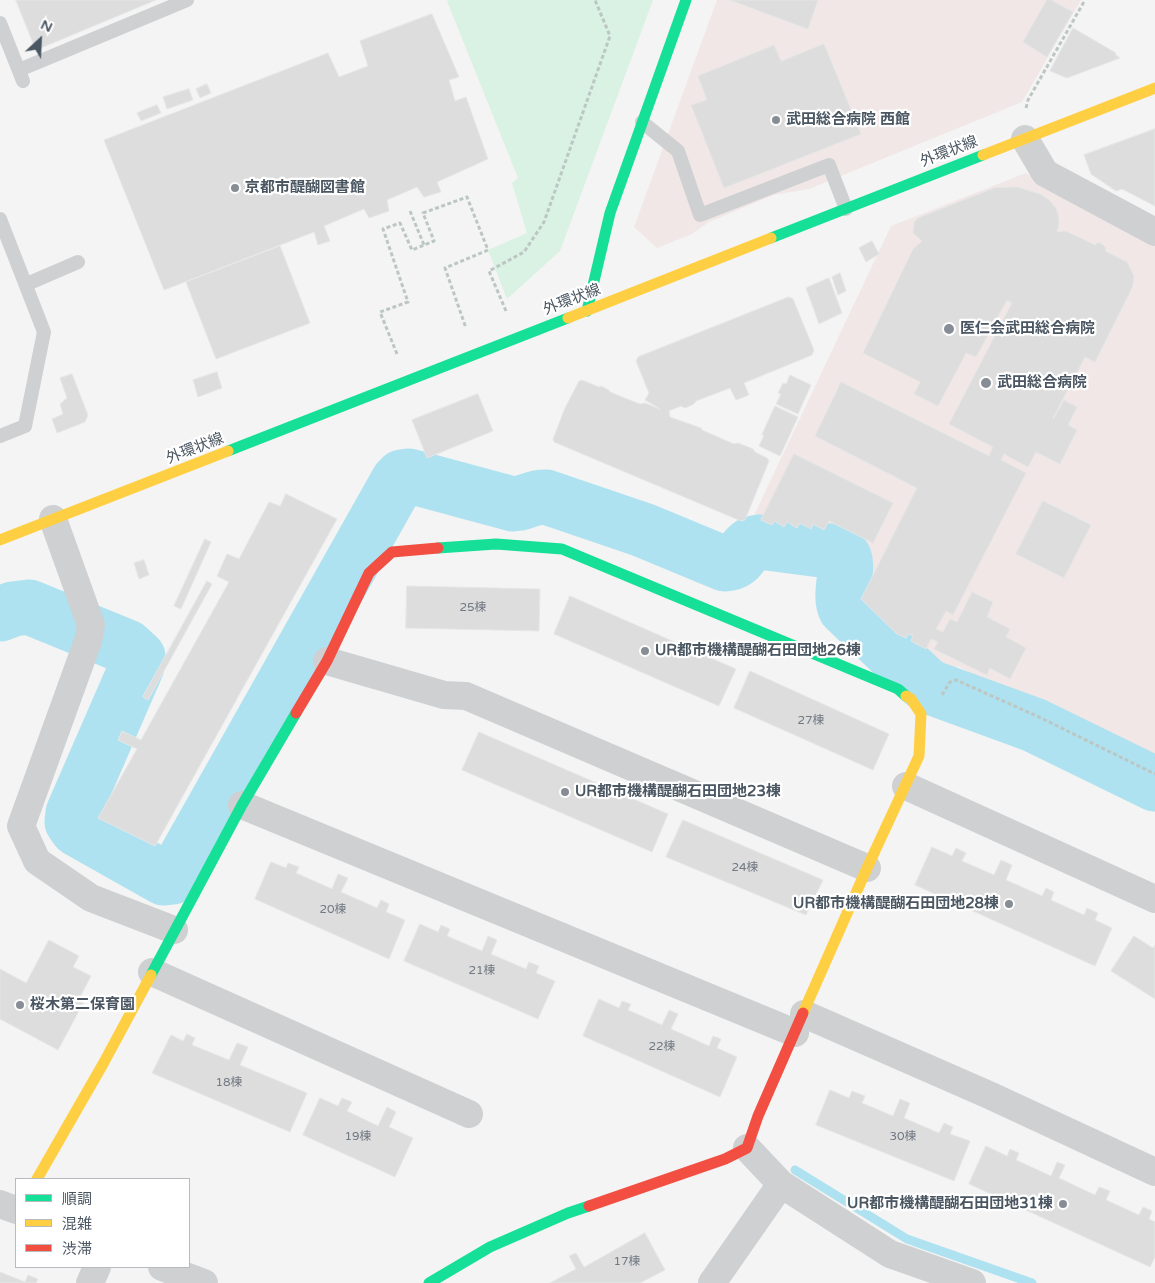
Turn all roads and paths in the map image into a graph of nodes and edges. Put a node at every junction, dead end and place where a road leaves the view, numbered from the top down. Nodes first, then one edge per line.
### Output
1 (187, 0) edge
2 (595, 0) edge
3 (686, 0) edge
4 (1084, 0) edge
5 (0, 23) edge
6 (1155, 88) edge
7 (642, 122) junction
8 (1025, 126) junction
9 (846, 209) junction
10 (410, 211) dead end
11 (0, 219) edge
12 (1155, 232) edge
13 (424, 245) junction
14 (78, 262) dead end
15 (27, 284) junction
16 (587, 311) junction
17 (508, 314) dead end
18 (466, 330) dead end
19 (398, 357) dead end
20 (0, 436) edge
21 (53, 519) junction
22 (0, 540) edge
23 (327, 661) junction
24 (946, 686) dead end
25 (1155, 774) edge
26 (906, 786) junction
27 (242, 805) junction
28 (867, 868) junction
29 (1155, 899) edge
30 (174, 930) junction
31 (152, 972) junction
32 (800, 1023) junction
33 (469, 1114) dead end
34 (747, 1148) junction
35 (1155, 1172) edge
36 (38, 1178) edge
37 (781, 1184) junction
38 (0, 1204) edge
39 (15, 1210) edge
40 (97, 1268) edge
41 (165, 1268) edge
42 (90, 1283) edge
43 (204, 1283) edge
44 (429, 1283) edge
45 (712, 1283) edge
46 (972, 1283) edge

1 - 5 lane
2 - 17 path
3 - 7 street
4 - 8 path
6 - 8 street, 外環状線
7 - 9 lane
7 - 16 street
8 - 9 street, 外環状線
8 - 12 street
9 - 16 street, 外環状線
10 - 13 path
11 - 15 lane
13 - 18 path
13 - 19 path
14 - 15 lane
15 - 20 lane
16 - 21 street, 外環状線
21 - 22 street, 外環状線
21 - 30 street
23 - 26 street
23 - 27 street
23 - 28 street
24 - 25 path
26 - 28 street
26 - 29 street
27 - 30 street
27 - 32 street
28 - 32 street
30 - 31 street
31 - 33 street
31 - 36 street
32 - 34 street
32 - 35 street
34 - 37 street
34 - 44 street
37 - 45 street
37 - 46 street
38 - 39 street
40 - 42 street
41 - 43 street

